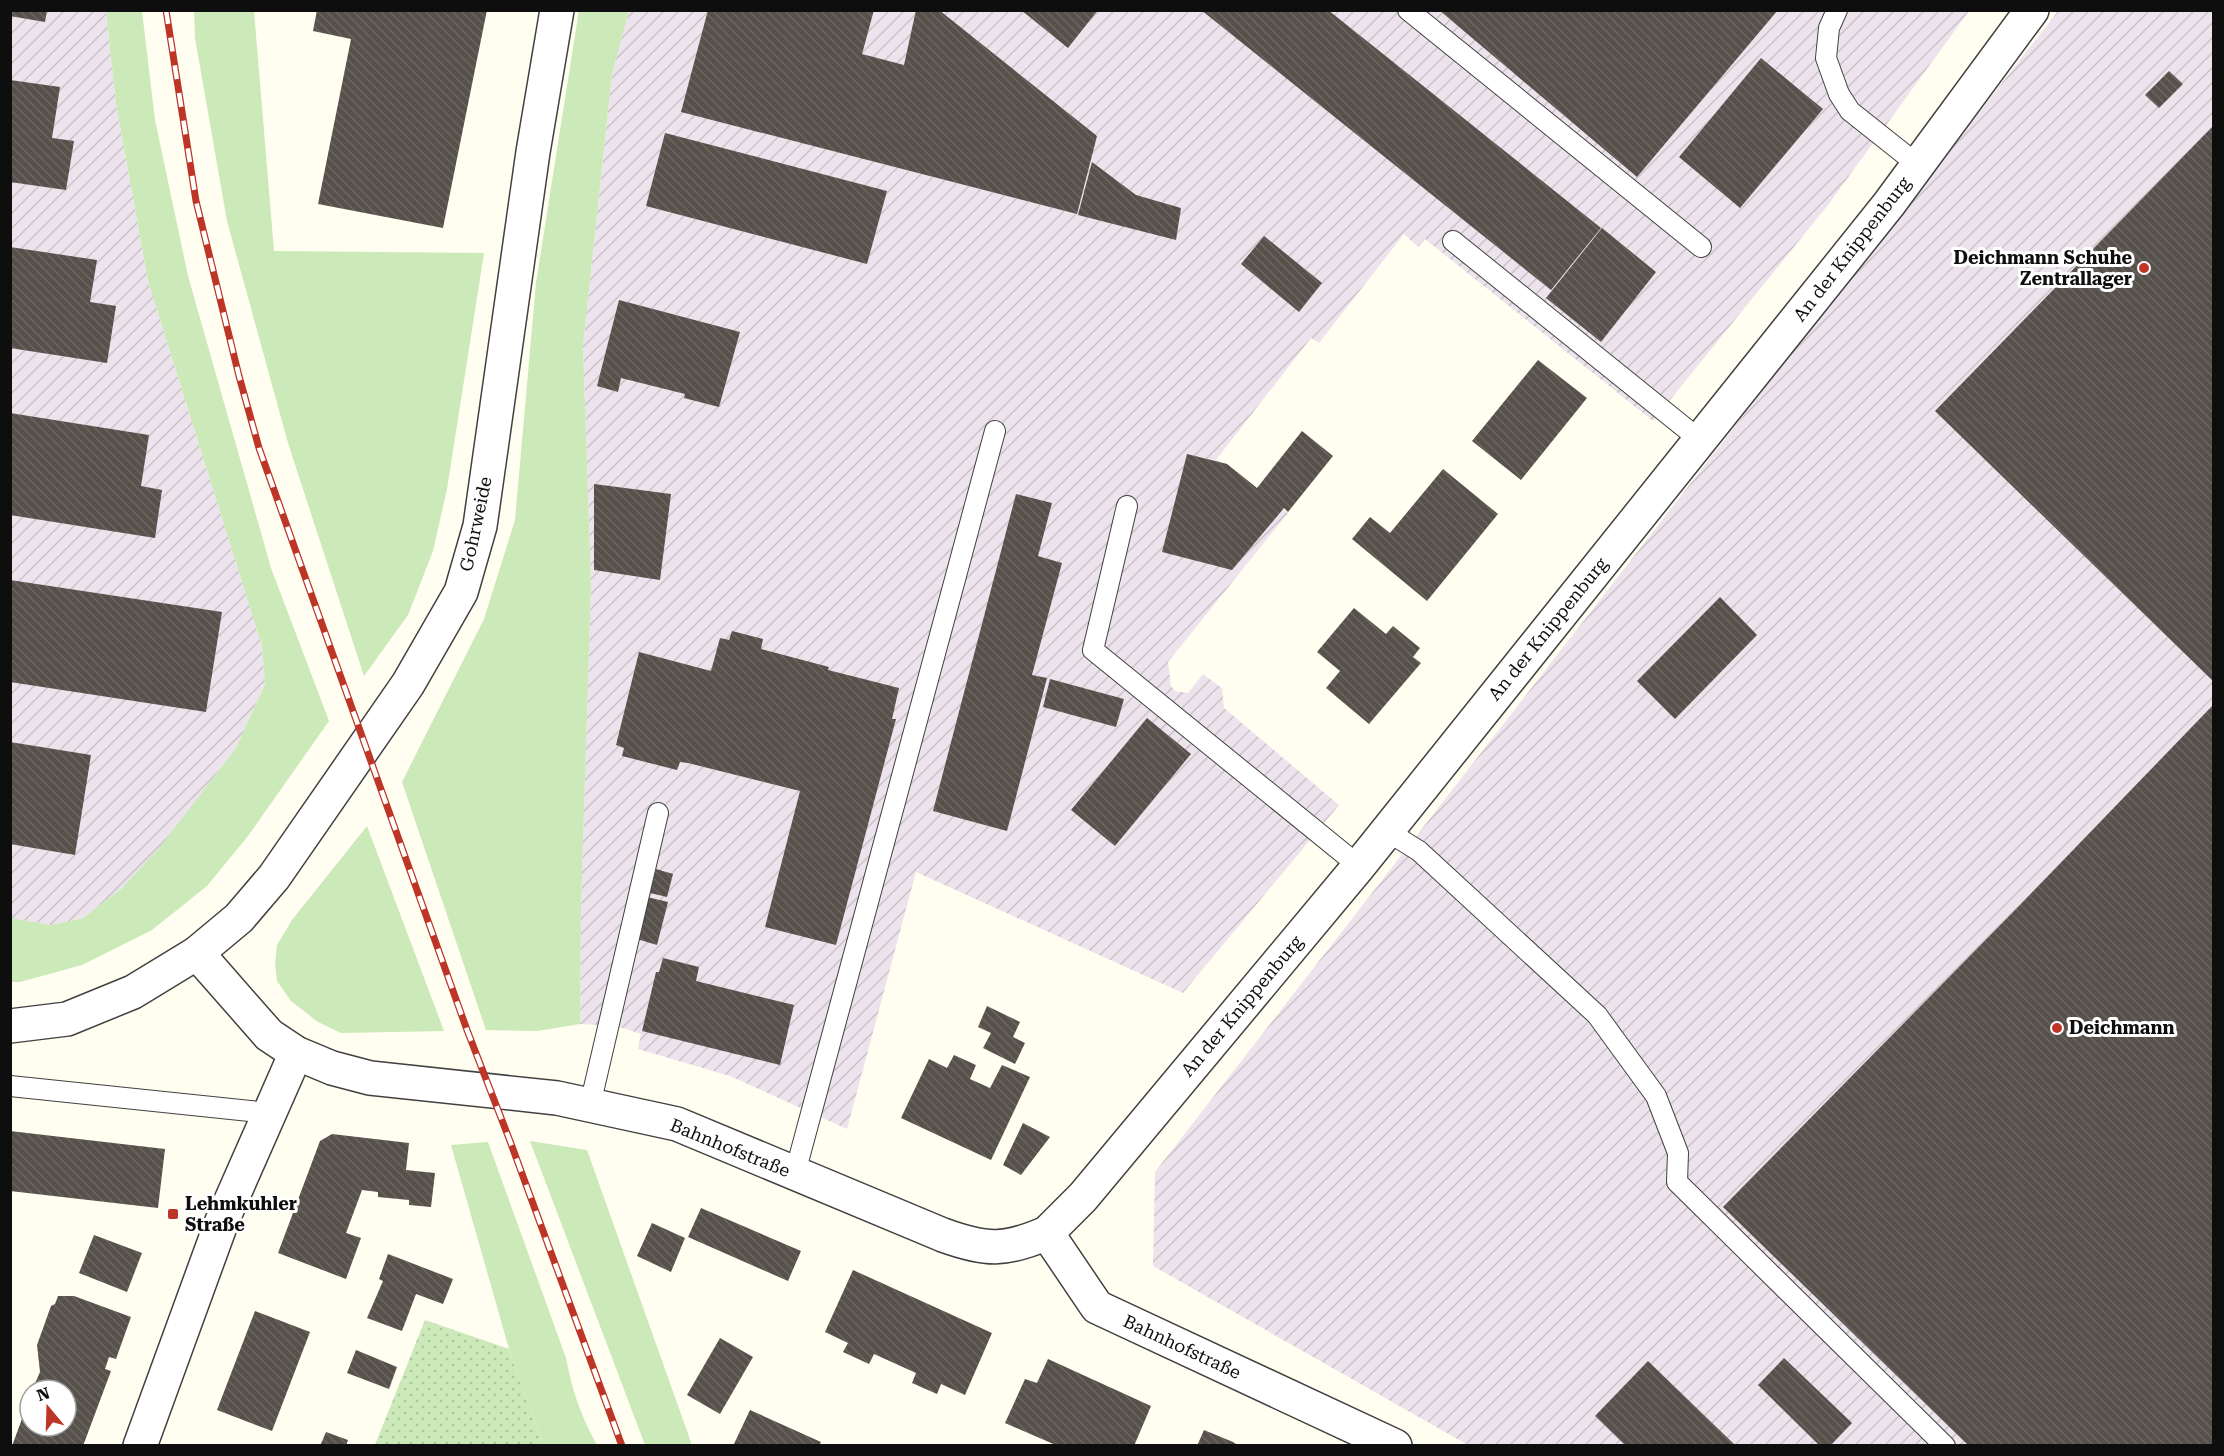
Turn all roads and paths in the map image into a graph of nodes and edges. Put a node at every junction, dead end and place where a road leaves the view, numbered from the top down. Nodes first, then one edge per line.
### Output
1 (557, 10) edge
2 (1408, 10) edge
3 (1837, 10) edge
4 (2032, 10) edge
5 (1918, 165) junction
6 (1453, 241) dead end
7 (1701, 247) dead end
8 (995, 431) dead end
9 (1700, 440) junction
10 (1127, 506) dead end
11 (658, 813) dead end
12 (1387, 831) junction
13 (1359, 866) junction
14 (197, 952) junction
15 (10, 1026) edge
16 (296, 1053) junction
17 (10, 1086) edge
18 (590, 1105) junction
19 (269, 1113) junction
20 (795, 1173) junction
21 (1047, 1233) junction
22 (140, 1446) edge
23 (1395, 1446) edge
24 (1945, 1446) edge

1 - 14 street, Gohrweide
2 - 7 lane
3 - 5 lane
4 - 5 street, An der Knippenburg
5 - 9 street, An der Knippenburg
6 - 9 lane
8 - 20 lane
9 - 12 street, An der Knippenburg
10 - 13 lane
11 - 18 lane
12 - 13 street, An der Knippenburg
12 - 24 lane
13 - 21 street, An der Knippenburg
14 - 15 street
14 - 16 street, Bahnhofstraße
16 - 18 street, Bahnhofstraße
16 - 19 street
17 - 19 lane
18 - 20 street, Bahnhofstraße
19 - 22 street
20 - 21 street, Bahnhofstraße
21 - 23 street, Bahnhofstraße

